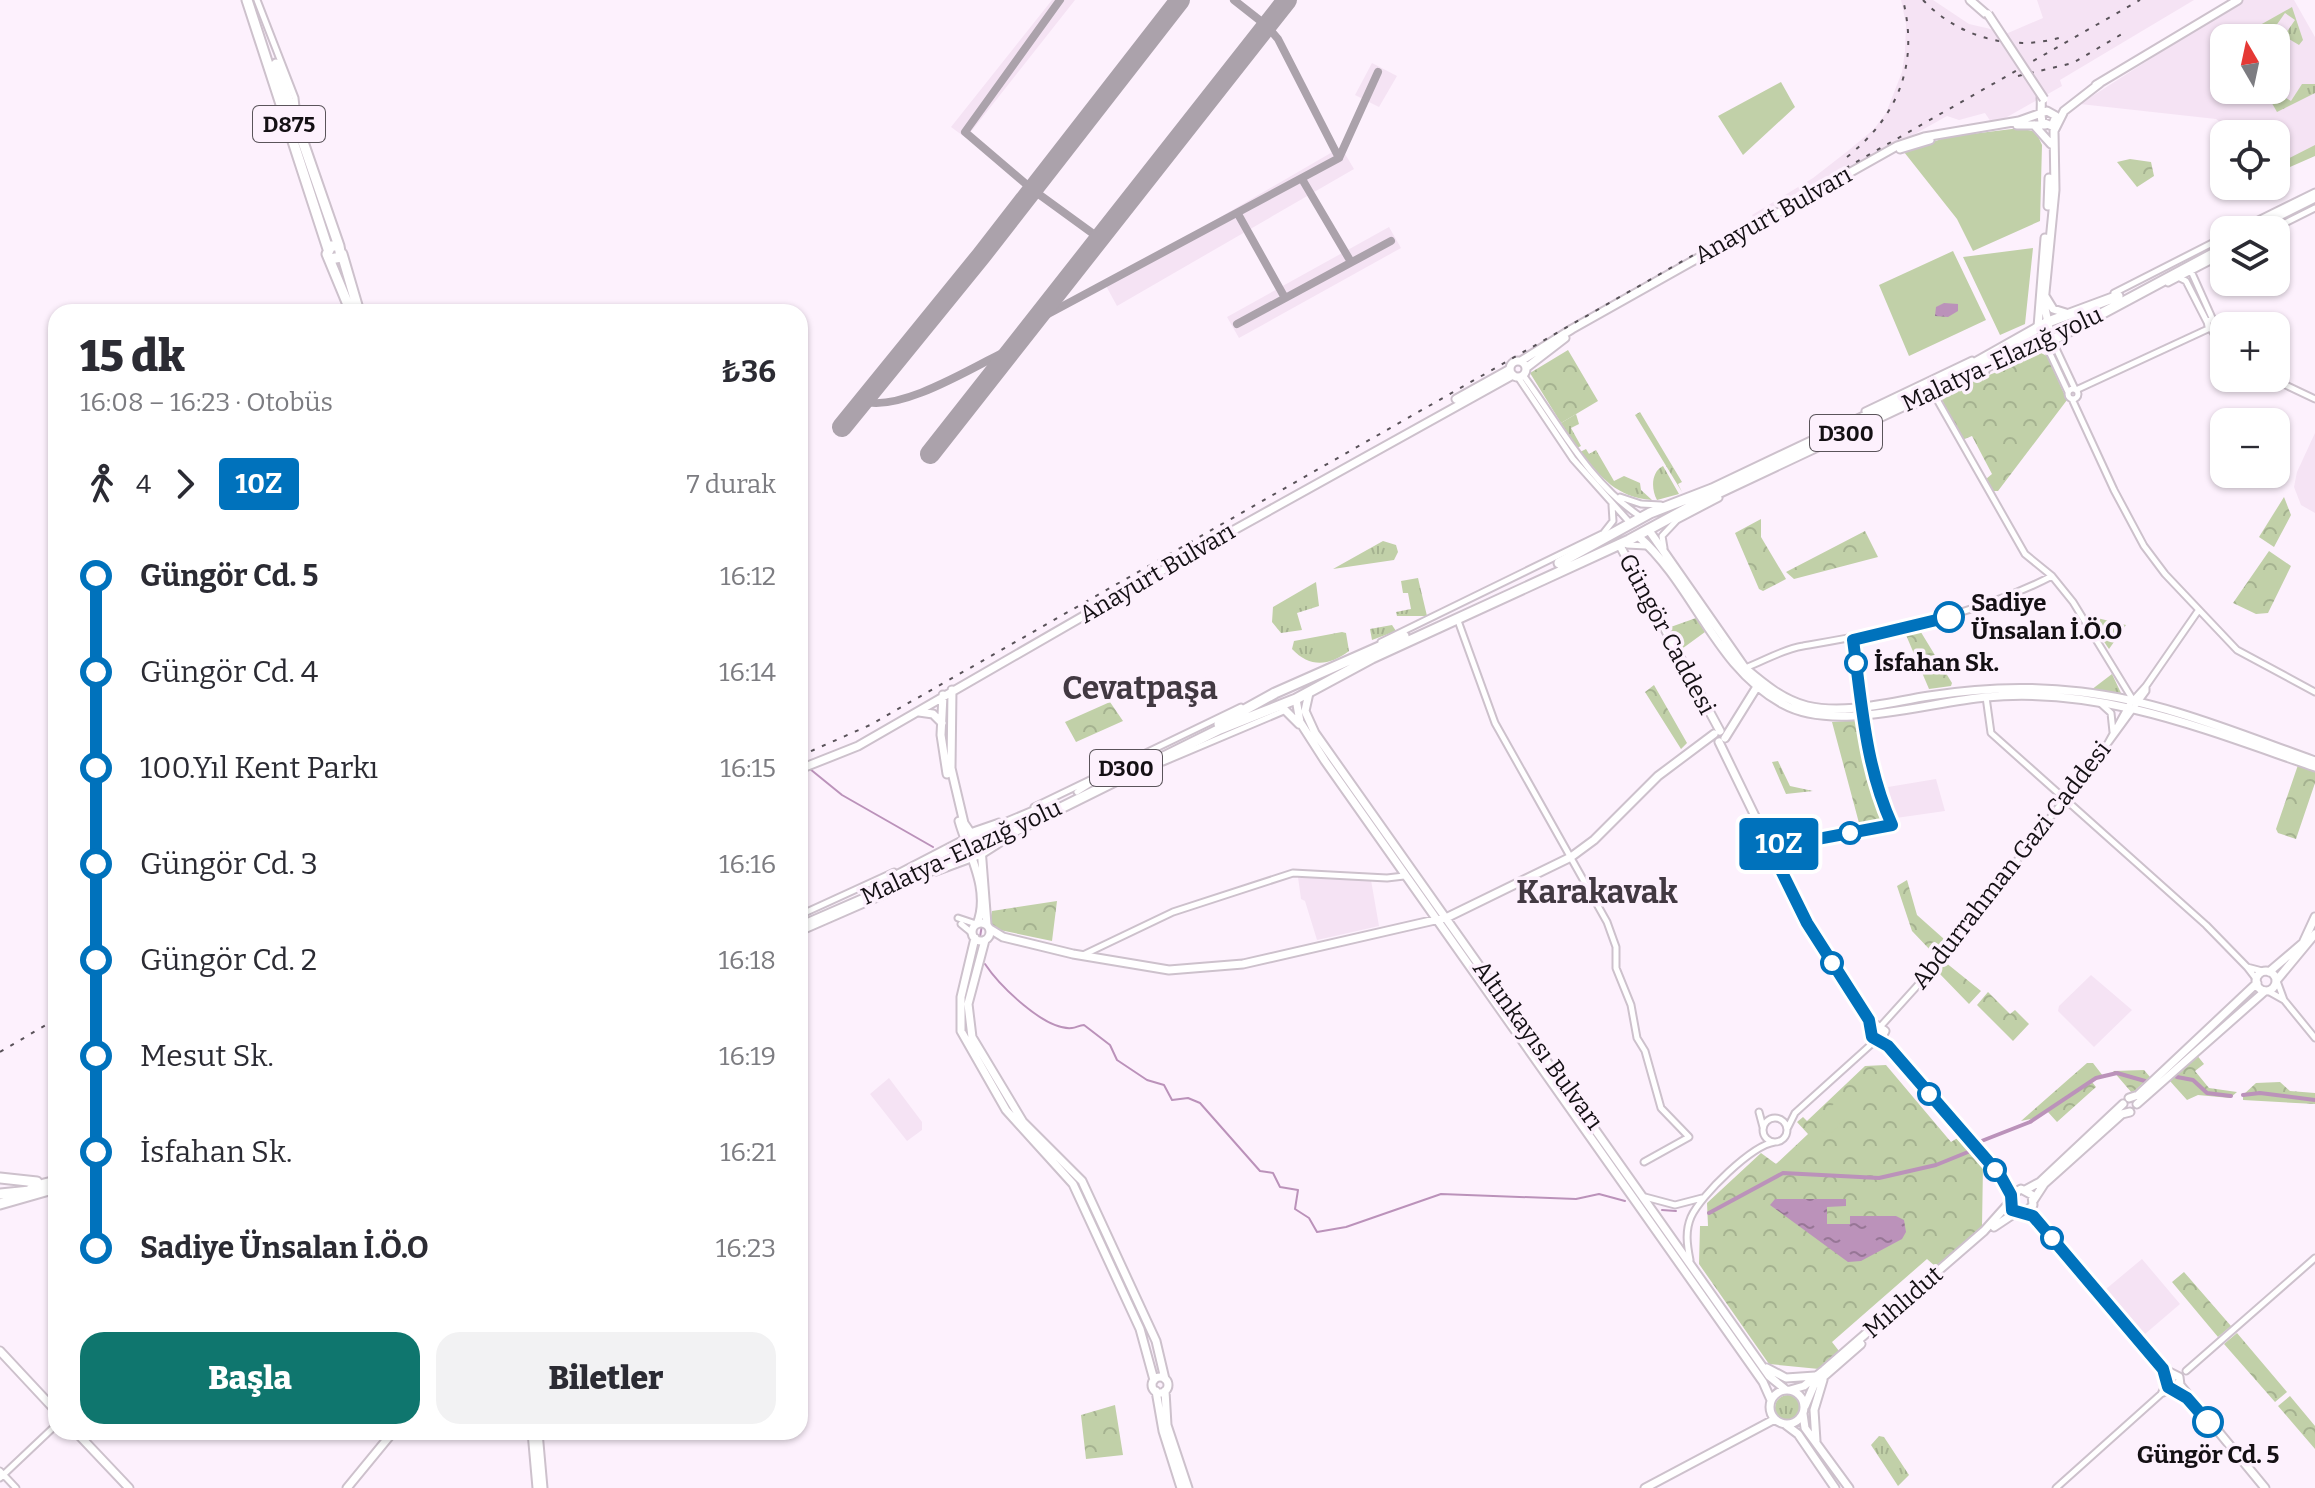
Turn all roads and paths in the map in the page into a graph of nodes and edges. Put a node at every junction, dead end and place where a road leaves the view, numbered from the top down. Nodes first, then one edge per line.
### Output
1 (247, 0) edge
2 (256, 0) edge
3 (1976, 0) edge
4 (2238, 0) edge
5 (2100, 83) junction
6 (2042, 98) junction
7 (2075, 102) junction
8 (2052, 111) junction
9 (2042, 115) junction
10 (2056, 121) junction
11 (2032, 124) junction
12 (2046, 126) junction
13 (2052, 147) junction
14 (2315, 200) edge
15 (2274, 216) edge
16 (2280, 216) edge
17 (2285, 216) edge
18 (2290, 217) edge
19 (341, 250) junction
20 (2210, 252) edge
21 (2210, 253) edge
22 (329, 254) junction
23 (2210, 254) edge
24 (2210, 257) edge
25 (2191, 271) junction
26 (2179, 277) junction
27 (2041, 297) junction
28 (2111, 300) junction
29 (348, 304) edge
30 (357, 304) edge
31 (2087, 308) junction
32 (2071, 314) junction
33 (2087, 321) junction
34 (2209, 326) junction
35 (2048, 333) junction
36 (2022, 337) junction
37 (2029, 351) junction
38 (2002, 359) junction
39 (2056, 359) junction
40 (1518, 371) junction
41 (2290, 387) edge
42 (2073, 395) junction
43 (1935, 396) junction
44 (2315, 399) edge
45 (2076, 407) junction
46 (1611, 491) junction
47 (1610, 500) junction
48 (1669, 505) junction
49 (1692, 510) junction
50 (1642, 518) junction
51 (1669, 520) junction
52 (1626, 526) junction
53 (1648, 529) junction
54 (1602, 535) junction
55 (1638, 536) junction
56 (1622, 546) junction
57 (1651, 547) junction
58 (1669, 560) junction
59 (2052, 576) junction
60 (1511, 592) junction
61 (1501, 601) junction
62 (2198, 611) junction
63 (1458, 619) junction
64 (1365, 651) junction
65 (1745, 672) junction
66 (1303, 681) junction
67 (2125, 685) junction
68 (1292, 686) junction
69 (1755, 687) junction
70 (952, 689) junction
71 (2315, 692) edge
72 (1275, 693) junction
73 (1309, 693) junction
74 (943, 695) junction
75 (1861, 695) junction
76 (1986, 697) junction
77 (2120, 698) junction
78 (1296, 699) junction
79 (2096, 700) junction
80 (1876, 704) junction
81 (2134, 704) junction
82 (1284, 708) junction
83 (1848, 708) junction
84 (1862, 710) junction
85 (917, 712) junction
86 (942, 723) junction
87 (1304, 729) junction
88 (2113, 733) junction
89 (1719, 735) junction
90 (2108, 743) junction
91 (1186, 746) junction
92 (1128, 761) junction
93 (808, 764) edge
94 (1157, 764) junction
95 (2315, 764) edge
96 (808, 765) edge
97 (1077, 792) junction
98 (2065, 798) junction
99 (1354, 802) junction
100 (1381, 822) junction
101 (972, 845) junction
102 (1388, 852) junction
103 (1571, 857) junction
104 (1415, 870) junction
105 (1404, 876) junction
106 (858, 901) junction
107 (1427, 908) junction
108 (1448, 917) junction
109 (2315, 917) edge
110 (808, 920) edge
111 (1436, 920) junction
112 (808, 921) edge
113 (959, 921) dead end
114 (1421, 923) junction
115 (808, 926) edge
116 (812, 927) junction
117 (989, 927) junction
118 (975, 930) junction
119 (2315, 934) edge
120 (1003, 937) junction
121 (986, 939) junction
122 (1458, 951) junction
123 (1082, 955) junction
124 (2247, 967) junction
125 (2267, 972) junction
126 (1485, 973) junction
127 (2257, 981) junction
128 (2276, 981) junction
129 (2266, 991) junction
130 (2284, 1000) junction
131 (1495, 1002) junction
132 (1514, 1014) junction
133 (1879, 1033) junction
134 (2315, 1038) edge
135 (2126, 1101) junction
136 (2137, 1104) junction
137 (2130, 1112) junction
138 (1795, 1113) junction
139 (1776, 1118) junction
140 (1787, 1129) junction
141 (1763, 1130) junction
142 (1775, 1142) junction
143 (1758, 1147) junction
144 (1644, 1162) dead end
145 (2000, 1175) junction
146 (0, 1178) edge
147 (48, 1184) edge
148 (48, 1185) edge
149 (48, 1187) edge
150 (2023, 1190) junction
151 (0, 1191) edge
152 (1645, 1197) junction
153 (1703, 1198) junction
154 (2010, 1199) junction
155 (0, 1204) edge
156 (2033, 1204) junction
157 (2020, 1213) junction
158 (2033, 1216) junction
159 (1100, 1231) junction
160 (2315, 1258) edge
161 (1690, 1261) junction
162 (0, 1354) edge
163 (1760, 1363) junction
164 (1821, 1376) junction
165 (1165, 1379) junction
166 (1154, 1380) junction
167 (2173, 1382) junction
168 (1788, 1390) junction
169 (1160, 1391) junction
170 (1771, 1400) junction
171 (48, 1405) edge
172 (1804, 1410) junction
173 (1775, 1419) junction
174 (1786, 1425) junction
175 (48, 1432) edge
176 (81, 1440) edge
177 (386, 1440) edge
178 (535, 1440) edge
179 (536, 1440) edge
180 (1817, 1444) junction
181 (1, 1475) edge
182 (16, 1488) edge
183 (126, 1488) edge
184 (347, 1488) edge
185 (537, 1488) edge
186 (543, 1488) edge
187 (1181, 1488) edge
188 (1188, 1488) edge
189 (1645, 1488) edge
190 (1835, 1488) edge
191 (1849, 1488) edge
192 (2056, 1488) edge
193 (2265, 1488) edge

1 - 22 highway, D875
2 - 19 highway, D875
3 - 6 main road, bridge
4 - 5 main road
5 - 7 main road
5 - 8 main road, Anayurt Bulvarı
6 - 8 main road
6 - 9 main road
7 - 10 main road
7 - 13 main road
8 - 9 main road, Anayurt Bulvarı
8 - 10 main road
9 - 12 main road
9 - 40 main road, Anayurt Bulvarı
10 - 12 main road
10 - 13 main road
11 - 12 main road, Anayurt Bulvarı
11 - 13 main road
11 - 40 main road, Anayurt Bulvarı
12 - 13 main road
13 - 27 main road
14 - 15 street
14 - 16 highway
14 - 17 highway
14 - 18 street
19 - 22 highway
19 - 30 highway, D875
20 - 31 street
21 - 28 highway, Malatya-Elazığ yolu / D300
22 - 29 highway, D875
23 - 33 highway, Malatya-Elazığ yolu / D300
24 - 25 street
25 - 26 street
25 - 34 street
26 - 33 street
26 - 34 street
27 - 32 main road
27 - 35 main road
27 - 36 main road
28 - 31 highway, Malatya-Elazığ yolu / D300
28 - 35 street
31 - 32 highway, Malatya-Elazığ yolu / D300
32 - 35 highway, Malatya-Elazığ yolu / D300
33 - 35 highway, Malatya-Elazığ yolu / D300
34 - 42 street
35 - 36 highway, Malatya-Elazığ yolu / D300
35 - 37 highway, Malatya-Elazığ yolu / D300
35 - 38 street
35 - 39 street
35 - 39 street
36 - 48 highway, Malatya-Elazığ yolu / D300
37 - 38 highway, Malatya-Elazığ yolu / D300
37 - 39 street
37 - 43 street
38 - 51 highway, Malatya-Elazığ yolu / D300
39 - 42 street
40 - 46 street
40 - 47 street
40 - 70 main road, Anayurt Bulvarı
41 - 44 street
42 - 45 street
42 - 45 street
43 - 49 street
43 - 59 street
45 - 62 street
46 - 48 street
46 - 50 street
47 - 52 street
47 - 54 street
48 - 50 highway, Malatya-Elazığ yolu / D300
49 - 51 highway
49 - 58 street
50 - 52 highway, Malatya-Elazığ yolu
50 - 53 highway
51 - 53 highway, Malatya-Elazığ yolu / D300
52 - 54 street
52 - 55 highway
52 - 64 highway
53 - 55 highway, Malatya-Elazığ yolu
53 - 58 main road
54 - 64 street
55 - 56 highway
55 - 57 main road
56 - 57 street
56 - 60 highway
56 - 61 street
56 - 89 main road, Güngör Caddesi
57 - 65 main road
58 - 65 main road
59 - 65 street
59 - 67 street
60 - 61 street
60 - 63 highway
61 - 63 street
62 - 71 street
62 - 81 street
63 - 73 highway
63 - 103 street
64 - 66 highway
65 - 69 main road
65 - 69 main road
66 - 68 highway, Malatya-Elazığ yolu
66 - 73 highway
67 - 77 street
67 - 81 street
68 - 72 highway, Malatya-Elazığ yolu / D300
68 - 78 highway
69 - 83 main road
69 - 84 main road
69 - 89 main road
70 - 74 main road, Anayurt Bulvarı
70 - 101 main road
72 - 92 street
72 - 97 highway, Malatya-Elazığ yolu / D300
73 - 78 highway, Malatya-Elazığ yolu
73 - 100 main road, Altınkayısı Bulvarı
74 - 85 main road, Anayurt Bulvarı
74 - 86 main road
74 - 93 main road, Anayurt Bulvarı
75 - 80 main road
75 - 83 main road
75 - 84 main road
76 - 79 main road
76 - 84 main road
76 - 98 street
77 - 80 main road
77 - 81 main road
78 - 82 highway, Malatya-Elazığ yolu / D300
78 - 87 main road, Altınkayısı Bulvarı
79 - 81 main road
79 - 88 street
80 - 84 main road
81 - 88 street, Abdurrahman Gazi Caddesi
81 - 90 street
81 - 95 main road
82 - 87 main road
82 - 91 highway, Malatya-Elazığ yolu / D300
82 - 94 street
83 - 84 main road
85 - 86 main road
85 - 96 main road, Anayurt Bulvarı
86 - 101 main road
87 - 99 main road, Altınkayısı Bulvarı
88 - 90 street, Abdurrahman Gazi Caddesi
89 - 103 main road
89 - 133 main road, Güngör Caddesi
90 - 98 street, Abdurrahman Gazi Caddesi
91 - 94 street
91 - 101 highway, Malatya-Elazığ yolu / D300
92 - 97 street
92 - 101 street
94 - 101 street
97 - 101 highway, Malatya-Elazığ yolu / D300
98 - 124 street
98 - 133 street, Abdurrahman Gazi Caddesi
99 - 100 main road
99 - 102 main road, Altınkayısı Bulvarı
100 - 104 main road, Altınkayısı Bulvarı
101 - 106 highway, Malatya-Elazığ yolu / D300
101 - 110 highway, Malatya-Elazığ yolu / D300
101 - 116 street
101 - 117 main road
101 - 118 main road
102 - 104 main road
102 - 105 main road, Altınkayısı Bulvarı
103 - 108 main road
103 - 144 street
104 - 108 main road, Altınkayısı Bulvarı
105 - 107 main road, Altınkayısı Bulvarı
105 - 123 street
106 - 112 highway, Malatya-Elazığ yolu / D300
106 - 116 street
107 - 111 main road, Altınkayısı Bulvarı
107 - 114 main road
108 - 111 main road
108 - 126 main road, Altınkayısı Bulvarı
109 - 125 main road
111 - 114 main road
111 - 122 main road, Altınkayısı Bulvarı
113 - 118 street
114 - 123 main road
115 - 116 street
117 - 118 main road
117 - 120 main road
117 - 121 main road
118 - 121 main road
118 - 159 main road
119 - 128 main road
120 - 121 main road
120 - 123 main road
121 - 159 main road
122 - 126 main road
122 - 131 main road, Altınkayısı Bulvarı
124 - 125 street
124 - 127 street
125 - 127 main road
125 - 128 main road
126 - 132 main road, Altınkayısı Bulvarı
127 - 129 main road
127 - 135 main road
128 - 129 main road
128 - 130 street
129 - 130 street
129 - 136 main road
130 - 134 street
131 - 132 main road
131 - 170 main road, Altınkayısı Bulvarı
132 - 152 main road, Altınkayısı Bulvarı
133 - 138 street, Abdurrahman Gazi Caddesi
133 - 145 main road
135 - 136 main road
135 - 137 main road
135 - 150 main road
136 - 137 main road
137 - 156 main road
138 - 139 street
138 - 140 street
139 - 140 street
139 - 141 street
139 - 141 street
140 - 142 street
141 - 142 street
141 - 143 street
142 - 143 street
143 - 153 street
145 - 150 main road
145 - 154 main road
146 - 147 highway
148 - 151 highway
149 - 155 highway
150 - 154 main road, Mıhlıdut
150 - 156 main road
152 - 153 street
152 - 161 main road, Altınkayısı Bulvarı
153 - 161 street
154 - 157 main road
154 - 164 main road, Mıhlıdut
156 - 157 main road, Mıhlıdut
156 - 158 main road
157 - 158 main road
157 - 164 main road, Mıhlıdut
158 - 167 main road
159 - 165 main road
159 - 166 main road
160 - 167 street
161 - 163 main road, Altınkayısı Bulvarı
162 - 171 main road
163 - 164 main road
163 - 168 main road, Altınkayısı Bulvarı
164 - 168 main road, Mıhlıdut
164 - 172 main road, Mıhlıdut
164 - 180 main road
165 - 166 main road
165 - 169 main road
166 - 169 main road
167 - 192 street
167 - 193 main road
168 - 170 main road
168 - 172 main road
169 - 187 main road
169 - 188 main road
170 - 173 main road
172 - 174 main road
172 - 180 main road
173 - 174 main road
173 - 189 main road
174 - 190 main road
175 - 181 street
176 - 183 main road
177 - 184 main road
178 - 185 main road
179 - 186 main road
180 - 191 main road
181 - 182 street

